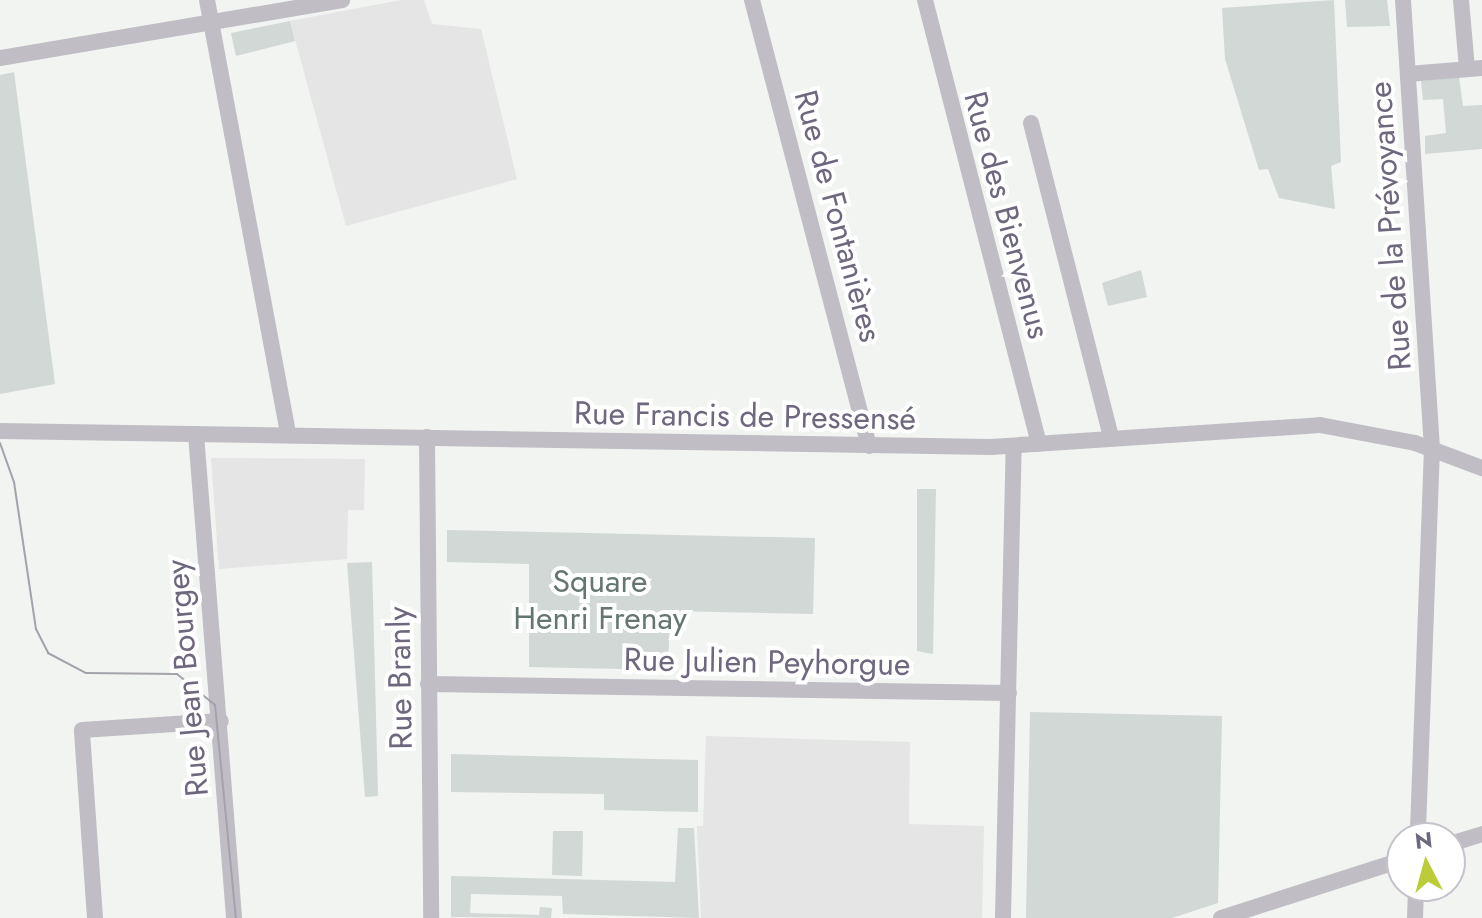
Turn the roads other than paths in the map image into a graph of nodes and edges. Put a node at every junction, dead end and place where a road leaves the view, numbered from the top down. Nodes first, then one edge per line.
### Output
1 (207, 0) edge
2 (342, 0) edge
3 (752, 0) edge
4 (925, 0) edge
5 (1403, 0) edge
6 (1461, 0) edge
7 (211, 20) junction
8 (0, 58) edge
9 (1474, 68) edge
10 (1408, 74) junction
11 (1031, 123) dead end
12 (0, 431) edge
13 (196, 434) junction
14 (288, 434) junction
15 (427, 437) junction
16 (1111, 438) junction
17 (1039, 444) junction
18 (869, 446) junction
19 (1014, 446) junction
20 (1432, 448) junction
21 (1482, 468) edge
22 (428, 684) junction
23 (1009, 693) junction
24 (221, 721) junction
25 (1419, 822) edge
26 (1386, 865) edge
27 (95, 918) edge
28 (234, 918) edge
29 (431, 918) edge
30 (1003, 918) edge
31 (1221, 918) edge

1 - 7 street
2 - 7 street
3 - 18 street, Rue de Fontanières
4 - 17 street, Rue des Bienvenus
5 - 10 street, Rue de la Prévoyance
6 - 9 street
7 - 8 street
7 - 14 street
9 - 10 street
10 - 20 street, Rue de la Prévoyance
11 - 16 street
12 - 13 street, Rue Francis de Pressensé
13 - 14 street, Rue Francis de Pressensé
13 - 24 street, Rue Jean Bourgey
14 - 15 street, Rue Francis de Pressensé
15 - 18 street, Rue Francis de Pressensé
15 - 22 street, Rue Branly
16 - 17 street, Rue Francis de Pressensé
16 - 20 street, Rue Francis de Pressensé
17 - 19 street, Rue Francis de Pressensé
18 - 19 street, Rue Francis de Pressensé
19 - 23 street
20 - 21 street, Rue Francis de Pressensé
20 - 25 street, Rue de la Prévoyance
22 - 23 street, Rue Julien Peyhorgue
22 - 29 street, Rue Branly
23 - 30 street
24 - 27 street
24 - 28 street, Rue Jean Bourgey
26 - 31 street

